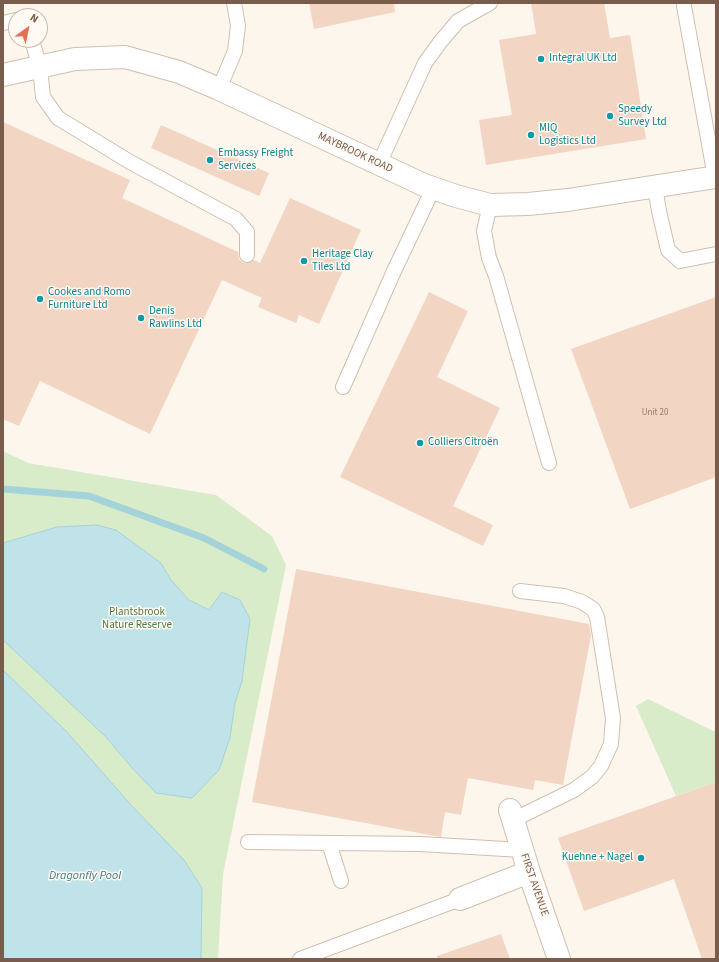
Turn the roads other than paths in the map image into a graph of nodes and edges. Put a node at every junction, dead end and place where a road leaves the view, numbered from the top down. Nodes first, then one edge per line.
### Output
1 (234, 3) edge
2 (490, 3) edge
3 (684, 6) dead end
4 (34, 48) edge
5 (40, 68) junction
6 (3, 75) edge
7 (219, 89) junction
8 (379, 164) junction
9 (716, 177) edge
10 (654, 187) junction
11 (433, 189) junction
12 (490, 204) junction
13 (716, 254) edge
14 (247, 255) dead end
15 (343, 387) dead end
16 (549, 463) dead end
17 (520, 590) dead end
18 (511, 815) joint
19 (248, 842) dead end
20 (329, 843) junction
21 (522, 850) junction
22 (529, 872) junction
23 (341, 881) dead end
24 (460, 899) joint
25 (300, 959) edge
26 (559, 959) edge

1 - 7 lane
2 - 8 lane
3 - 9 lane
4 - 5 lane
5 - 6 street, MAYBROOK ROAD
5 - 7 street, MAYBROOK ROAD
5 - 14 lane
7 - 8 street, MAYBROOK ROAD
8 - 11 street, MAYBROOK ROAD
9 - 10 street, MAYBROOK ROAD
10 - 12 street, MAYBROOK ROAD
10 - 13 lane
11 - 12 street, MAYBROOK ROAD
11 - 15 lane
12 - 16 lane
17 - 18 lane
18 - 21 street, FIRST AVENUE
19 - 20 lane
20 - 21 lane
20 - 23 lane
21 - 22 street, FIRST AVENUE
22 - 24 street
22 - 26 street, FIRST AVENUE
24 - 25 lane

